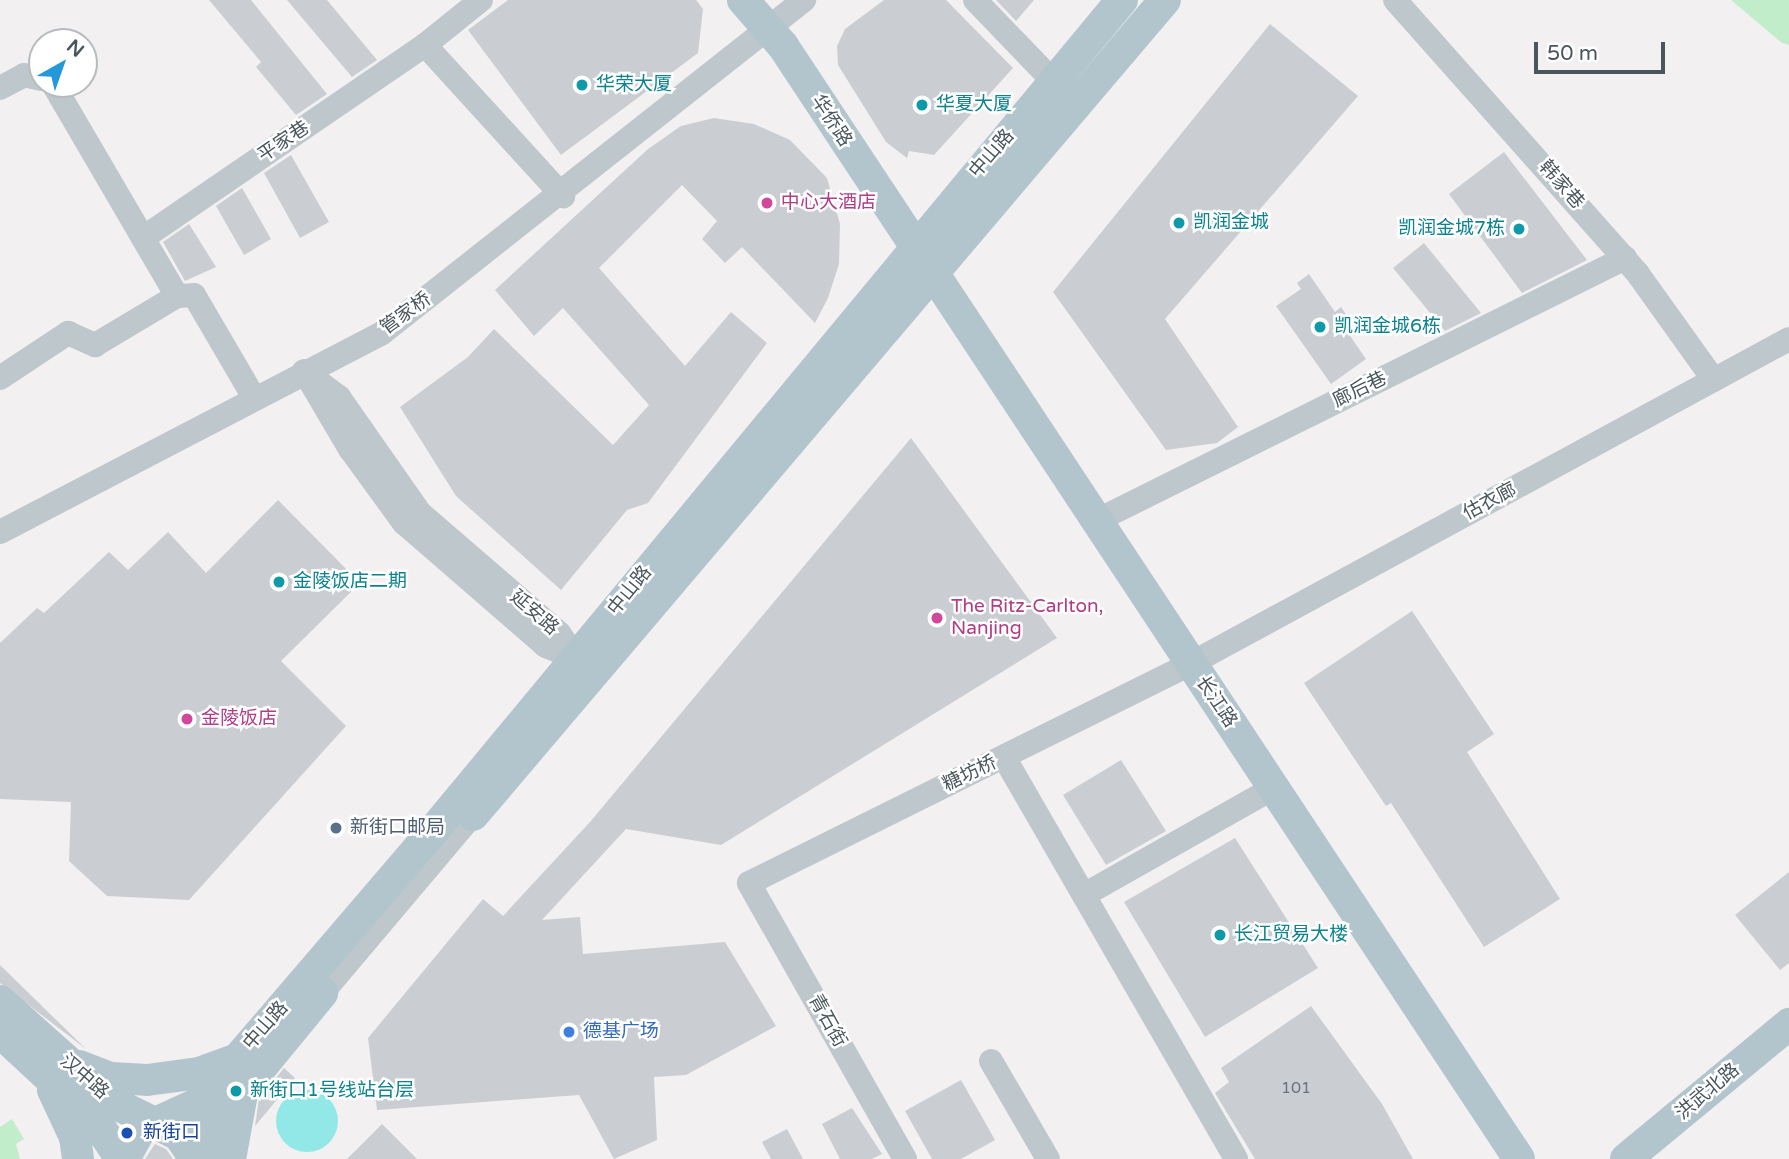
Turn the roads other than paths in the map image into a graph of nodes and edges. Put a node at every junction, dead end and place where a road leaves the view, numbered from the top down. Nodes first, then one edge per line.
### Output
1 (481, 0) edge
2 (743, 0) edge
3 (804, 0) edge
4 (975, 0) edge
5 (1122, 0) edge
6 (1165, 0) edge
7 (1395, 0) edge
8 (771, 18) edge
9 (425, 46) junction
10 (28, 76) edge
11 (1054, 82) junction
12 (0, 88) edge
13 (61, 98) edge
14 (563, 196) junction
15 (143, 238) junction
16 (913, 246) junction
17 (1625, 258) junction
18 (932, 275) junction
19 (177, 296) junction
20 (1789, 339) edge
21 (304, 371) junction
22 (0, 378) edge
23 (1714, 380) junction
24 (253, 396) junction
25 (1096, 521) junction
26 (3, 525) edge
27 (575, 658) junction
28 (1191, 664) junction
29 (1004, 757) junction
30 (1273, 788) junction
31 (749, 883) joint
32 (1084, 895) junction
33 (363, 945) junction
34 (0, 1001) edge
35 (1789, 1024) edge
36 (0, 1032) edge
37 (991, 1061) dead end
38 (51, 1063) junction
39 (246, 1068) junction
40 (181, 1144) edge
41 (78, 1159) edge
42 (122, 1159) edge
43 (230, 1159) edge
44 (905, 1159) edge
45 (1048, 1159) edge
46 (1236, 1159) edge
47 (1519, 1159) edge
48 (1626, 1159) edge

1 - 9 street, 平家巷
2 - 8 main road, 华侨路
3 - 8 street, 管家桥
4 - 11 street
5 - 11 main road, 中山路
6 - 18 main road, 中山路
6 - 33 street
7 - 17 street, 韩家巷
8 - 14 street, 管家桥
8 - 16 main road, 华侨路
9 - 14 street
9 - 15 street, 平家巷
10 - 12 street
11 - 16 main road, 中山路
13 - 15 street
14 - 21 street, 管家桥
15 - 19 street
16 - 18 main road, 长江路
16 - 27 main road, 中山路
17 - 23 street, 韩家巷
17 - 25 street, 廊后巷
18 - 25 main road, 长江路
18 - 33 main road, 中山路
19 - 22 street
19 - 24 street
20 - 23 street, 估衣廊
21 - 24 street, 管家桥
21 - 27 street, 延安路
23 - 28 street, 估衣廊
24 - 26 street, 管家桥
25 - 28 main road, 长江路
27 - 39 main road, 中山路
28 - 29 street, 糖坊桥
28 - 30 main road, 长江路
29 - 31 street, 糖坊桥
29 - 32 street
30 - 32 street
30 - 47 main road, 长江路
31 - 44 street, 青石街
32 - 46 street
33 - 39 street
34 - 38 main road, 汉中路
35 - 48 main road, 洪武北路
36 - 38 main road, 汉中路
37 - 45 street
38 - 39 main road
38 - 40 main road, 汉中路
38 - 41 main road
38 - 42 main road, 汉中路
39 - 40 main road, 中山路
39 - 40 street
39 - 43 main road
40 - 42 main road, 中山路

